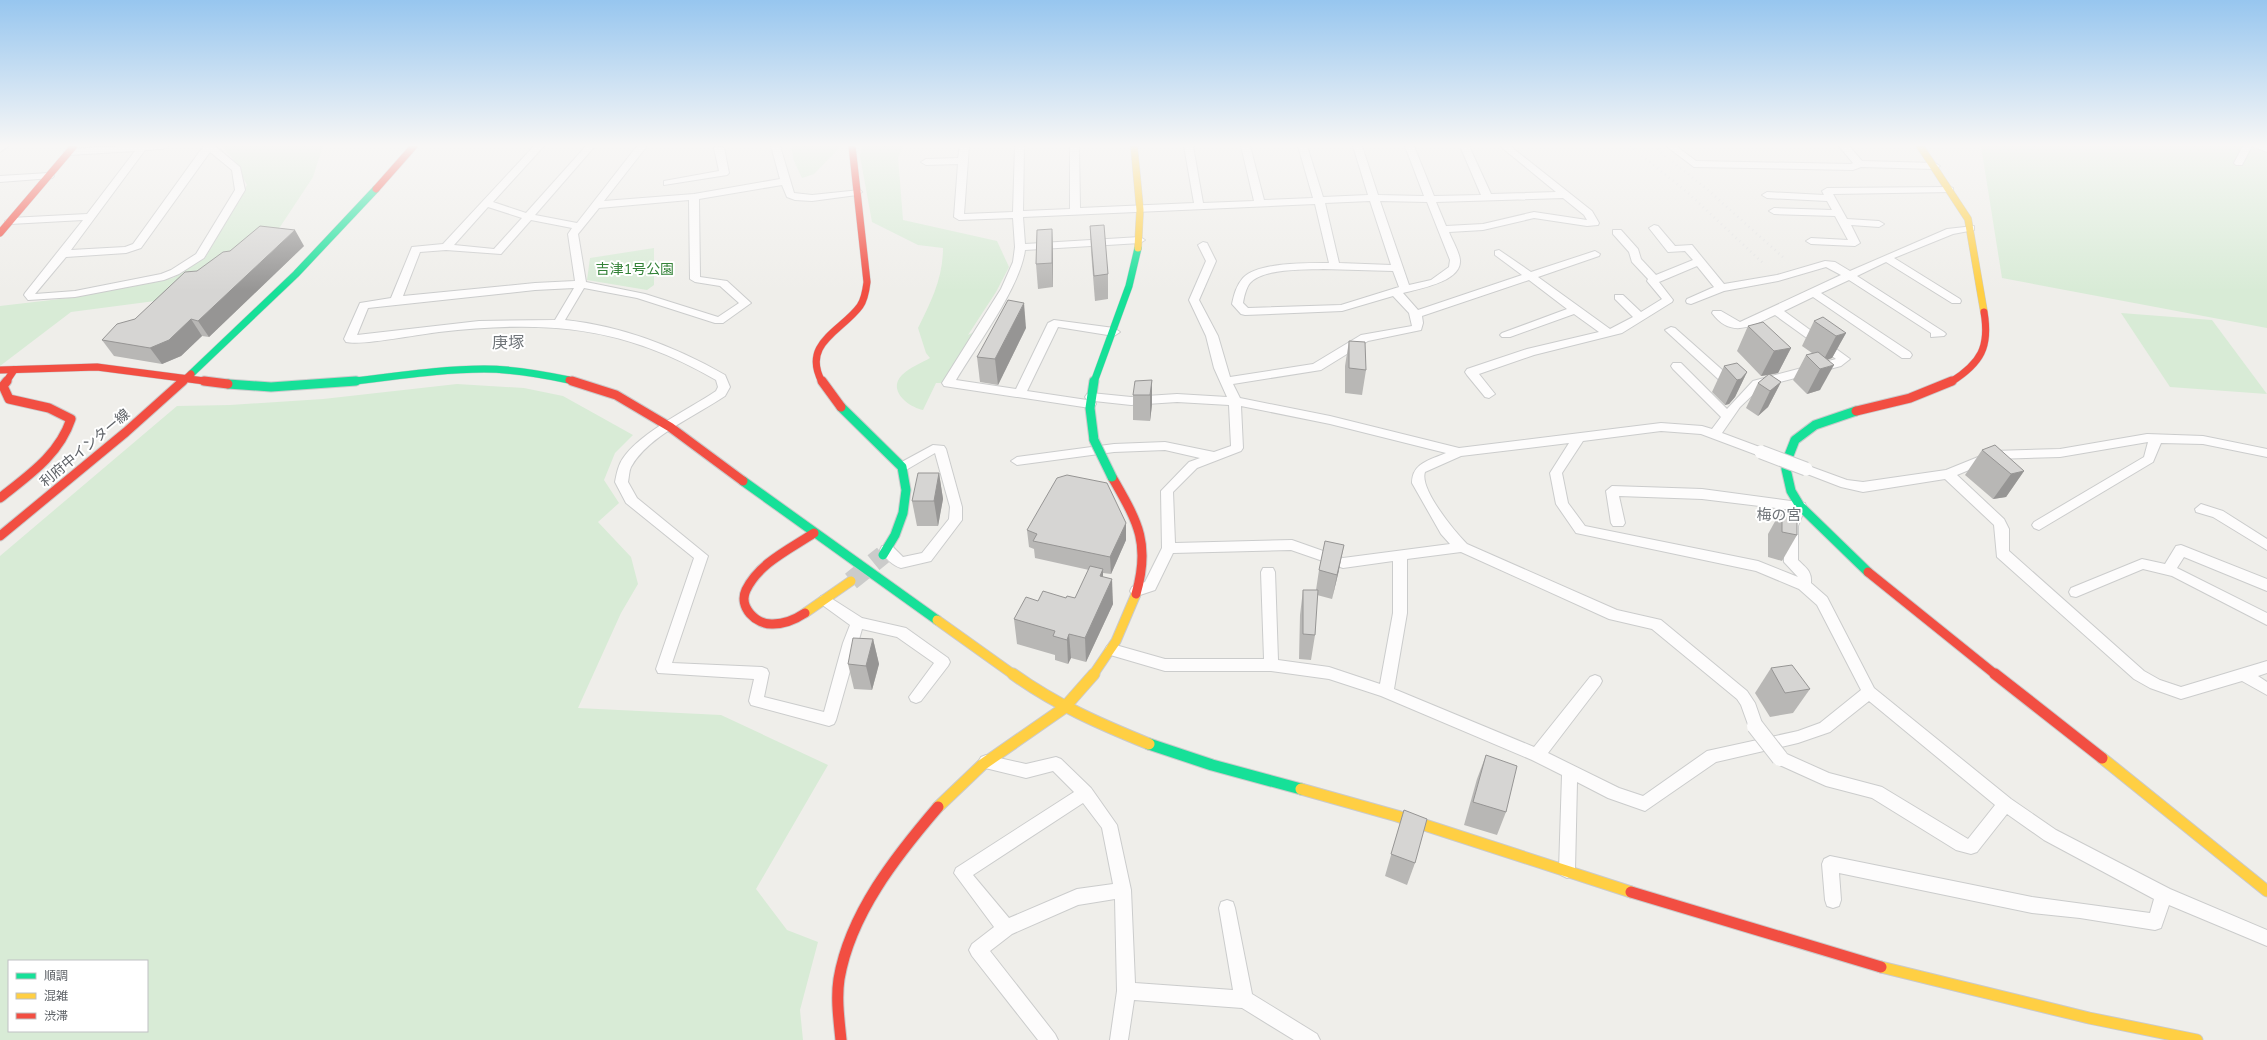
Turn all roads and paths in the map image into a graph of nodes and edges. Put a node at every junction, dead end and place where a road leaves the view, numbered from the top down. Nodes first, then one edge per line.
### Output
1 (32, 195) edge
2 (107, 195) edge
3 (173, 195) edge
4 (237, 195) edge
5 (369, 195) edge
6 (494, 195) edge
7 (549, 195) edge
8 (603, 195) edge
9 (665, 195) edge
10 (711, 195) edge
11 (791, 195) edge
12 (836, 195) edge
13 (857, 195) edge
14 (960, 195) edge
15 (1019, 195) edge
16 (1075, 195) edge
17 (1139, 195) edge
18 (1197, 195) edge
19 (1258, 195) edge
20 (1317, 195) edge
21 (1374, 195) edge
22 (1429, 195) edge
23 (1563, 195) joint
24 (1767, 195) dead end
25 (1829, 195) edge
26 (1953, 195) edge
27 (694, 197) junction
28 (1487, 197) joint
29 (1375, 198) junction
30 (1830, 198) junction
31 (1431, 199) junction
32 (664, 200) junction
33 (1319, 201) junction
34 (487, 202) junction
35 (1260, 204) junction
36 (595, 205) junction
37 (1199, 206) junction
38 (1141, 209) junction
39 (1774, 211) dead end
40 (1075, 213) junction
41 (1018, 215) junction
42 (90, 217) junction
43 (530, 217) junction
44 (1841, 218) junction
45 (10, 221) junction
46 (1879, 224) dead end
47 (578, 226) junction
48 (1654, 228) dead end
49 (1970, 228) junction
50 (1443, 229) junction
51 (1617, 232) dead end
52 (0, 233) edge
53 (1140, 240) junction
54 (1811, 240) dead end
55 (1203, 245) dead end
56 (446, 247) junction
57 (1020, 247) junction
58 (1499, 253) dead end
59 (63, 254) junction
60 (1595, 254) dead end
61 (1886, 258) junction
62 (1699, 262) junction
63 (1335, 267) junction
64 (1396, 268) junction
65 (1850, 275) junction
66 (1532, 276) junction
67 (1655, 280) junction
68 (581, 285) junction
69 (1721, 288) junction
70 (1400, 290) junction
71 (1812, 292) junction
72 (1619, 297) dead end
73 (396, 300) junction
74 (1691, 301) dead end
75 (1956, 302) dead end
76 (1577, 309) junction
77 (1776, 311) junction
78 (1717, 313) dead end
79 (1417, 314) junction
80 (1639, 318) junction
81 (558, 323) junction
82 (1671, 330) dead end
83 (1114, 332) junction
84 (1609, 334) junction
85 (1506, 335) dead end
86 (1935, 335) dead end
87 (1906, 355) dead end
88 (1677, 366) dead end
89 (0, 370) edge
90 (14, 370) junction
91 (187, 379) junction
92 (1226, 381) junction
93 (1020, 393) junction
94 (1489, 394) dead end
95 (1743, 396) junction
96 (1090, 400) junction
97 (1235, 401) junction
98 (1727, 416) junction
99 (670, 427) junction
100 (1714, 434) junction
101 (1579, 437) junction
102 (2156, 438) junction
103 (1459, 452) junction
104 (2267, 453) edge
105 (1212, 456) junction
106 (1016, 461) dead end
107 (902, 467) junction
108 (1948, 474) junction
109 (0, 498) edge
110 (1800, 506) junction
111 (2201, 509) dead end
112 (1618, 523) dead end
113 (2039, 525) dead end
114 (814, 533) junction
115 (0, 536) edge
116 (2267, 545) edge
117 (1462, 547) junction
118 (1169, 548) junction
119 (885, 552) joint
120 (1400, 557) junction
121 (2168, 571) junction
122 (1268, 572) dead end
123 (852, 581) tunnel mouth
124 (1804, 585) junction
125 (2267, 586) edge
126 (1137, 591) junction
127 (2076, 592) dead end
128 (826, 600) junction
129 (2267, 620) edge
130 (858, 623) junction
131 (1112, 650) junction
132 (1271, 665) junction
133 (2267, 667) edge
134 (2243, 674) junction
135 (1595, 681) dead end
136 (2267, 688) edge
137 (1386, 692) junction
138 (1869, 692) junction
139 (916, 697) dead end
140 (1064, 708) junction
141 (1537, 755) junction
142 (986, 762) junction
143 (1570, 771) junction
144 (1085, 793) junction
145 (2005, 804) junction
146 (1567, 870) junction
147 (1123, 890) junction
148 (2267, 891) edge
149 (2164, 895) junction
150 (1833, 900) dead end
151 (1227, 908) dead end
152 (1006, 928) junction
153 (2267, 938) edge
154 (1126, 991) junction
155 (1244, 999) junction
156 (2154, 1036) edge
157 (841, 1040) edge
158 (1049, 1040) edge
159 (1119, 1040) edge
160 (1311, 1040) edge
161 (2197, 1040) edge

1 - 45 street
2 - 42 street
3 - 59 street
4 - 59 street
5 - 91 street, 利府中インター線
6 - 34 street
7 - 43 street
8 - 36 street
9 - 32 street
10 - 27 street
11 - 12 street
13 - 107 street
14 - 41 street
15 - 41 street
16 - 40 street
17 - 38 street
18 - 37 street
19 - 35 street
20 - 33 street
21 - 29 street
22 - 31 street
23 - 28 street
23 - 50 street
24 - 30 street
25 - 30 street
26 - 49 street
27 - 32 street
27 - 68 street
28 - 31 street
29 - 31 street
29 - 33 street
29 - 64 street
30 - 44 street
31 - 50 street
32 - 36 street
33 - 35 street
33 - 63 street
34 - 43 street
34 - 56 street
35 - 37 street
36 - 47 street
37 - 38 street
38 - 40 street
38 - 53 street
39 - 44 street
40 - 41 street
41 - 57 street
42 - 45 street
42 - 59 street
43 - 47 street
43 - 56 street
44 - 46 street
44 - 54 street
45 - 52 street
47 - 68 street
48 - 62 street
49 - 61 street
49 - 110 street
50 - 70 street
51 - 67 street
53 - 57 street
53 - 83 street
55 - 92 street
56 - 73 street
57 - 93 street
58 - 66 street
60 - 66 street
61 - 65 street
61 - 75 street
62 - 67 street
62 - 69 street
63 - 64 street
63 - 70 street
64 - 70 street
65 - 69 street
65 - 71 street
65 - 86 street
66 - 76 street
66 - 79 street
67 - 80 street
68 - 73 street
68 - 81 street
69 - 74 street
70 - 79 street
71 - 77 street
71 - 87 street
72 - 80 street
73 - 81 street
76 - 84 street
76 - 85 street
77 - 78 street
77 - 95 street
79 - 92 street
80 - 84 street
81 - 99 street
82 - 95 street
83 - 93 street
83 - 96 street
84 - 94 street
88 - 98 street
89 - 90 street
90 - 91 street
90 - 109 street
91 - 99 street
91 - 115 street, 利府中インター線
92 - 97 street
93 - 96 street
95 - 98 street
96 - 97 street
96 - 126 street, bridge
97 - 103 street
97 - 105 street
98 - 100 street
99 - 114 street
99 - 130 street
100 - 101 street
100 - 108 street, bridge
101 - 103 street
101 - 124 street
102 - 104 street
102 - 108 street
102 - 113 street
103 - 117 street
105 - 106 street
105 - 118 street
107 - 119 street
107 - 119 street
108 - 134 street
110 - 112 street
110 - 124 street
110 - 148 street
111 - 116 street
114 - 128 street
114 - 140 street
117 - 120 street
117 - 145 street, bridge
118 - 120 street
118 - 126 street
120 - 137 street
121 - 125 street
121 - 127 street
121 - 129 street
122 - 132 street
123 - 128 street
124 - 138 street
126 - 131 street
128 - 130 street
130 - 139 street
131 - 132 street
131 - 140 street
132 - 137 street
133 - 134 street
134 - 136 street
135 - 141 street
137 - 141 street
138 - 143 street
138 - 145 street
140 - 142 street
140 - 146 street
141 - 143 street
142 - 144 street
142 - 157 street
143 - 146 street
144 - 147 street
144 - 152 street
145 - 149 street
146 - 156 street
147 - 152 street
147 - 154 street
149 - 150 street
149 - 153 street
151 - 155 street
152 - 158 street
154 - 155 street
154 - 159 street
155 - 160 street
156 - 161 street

